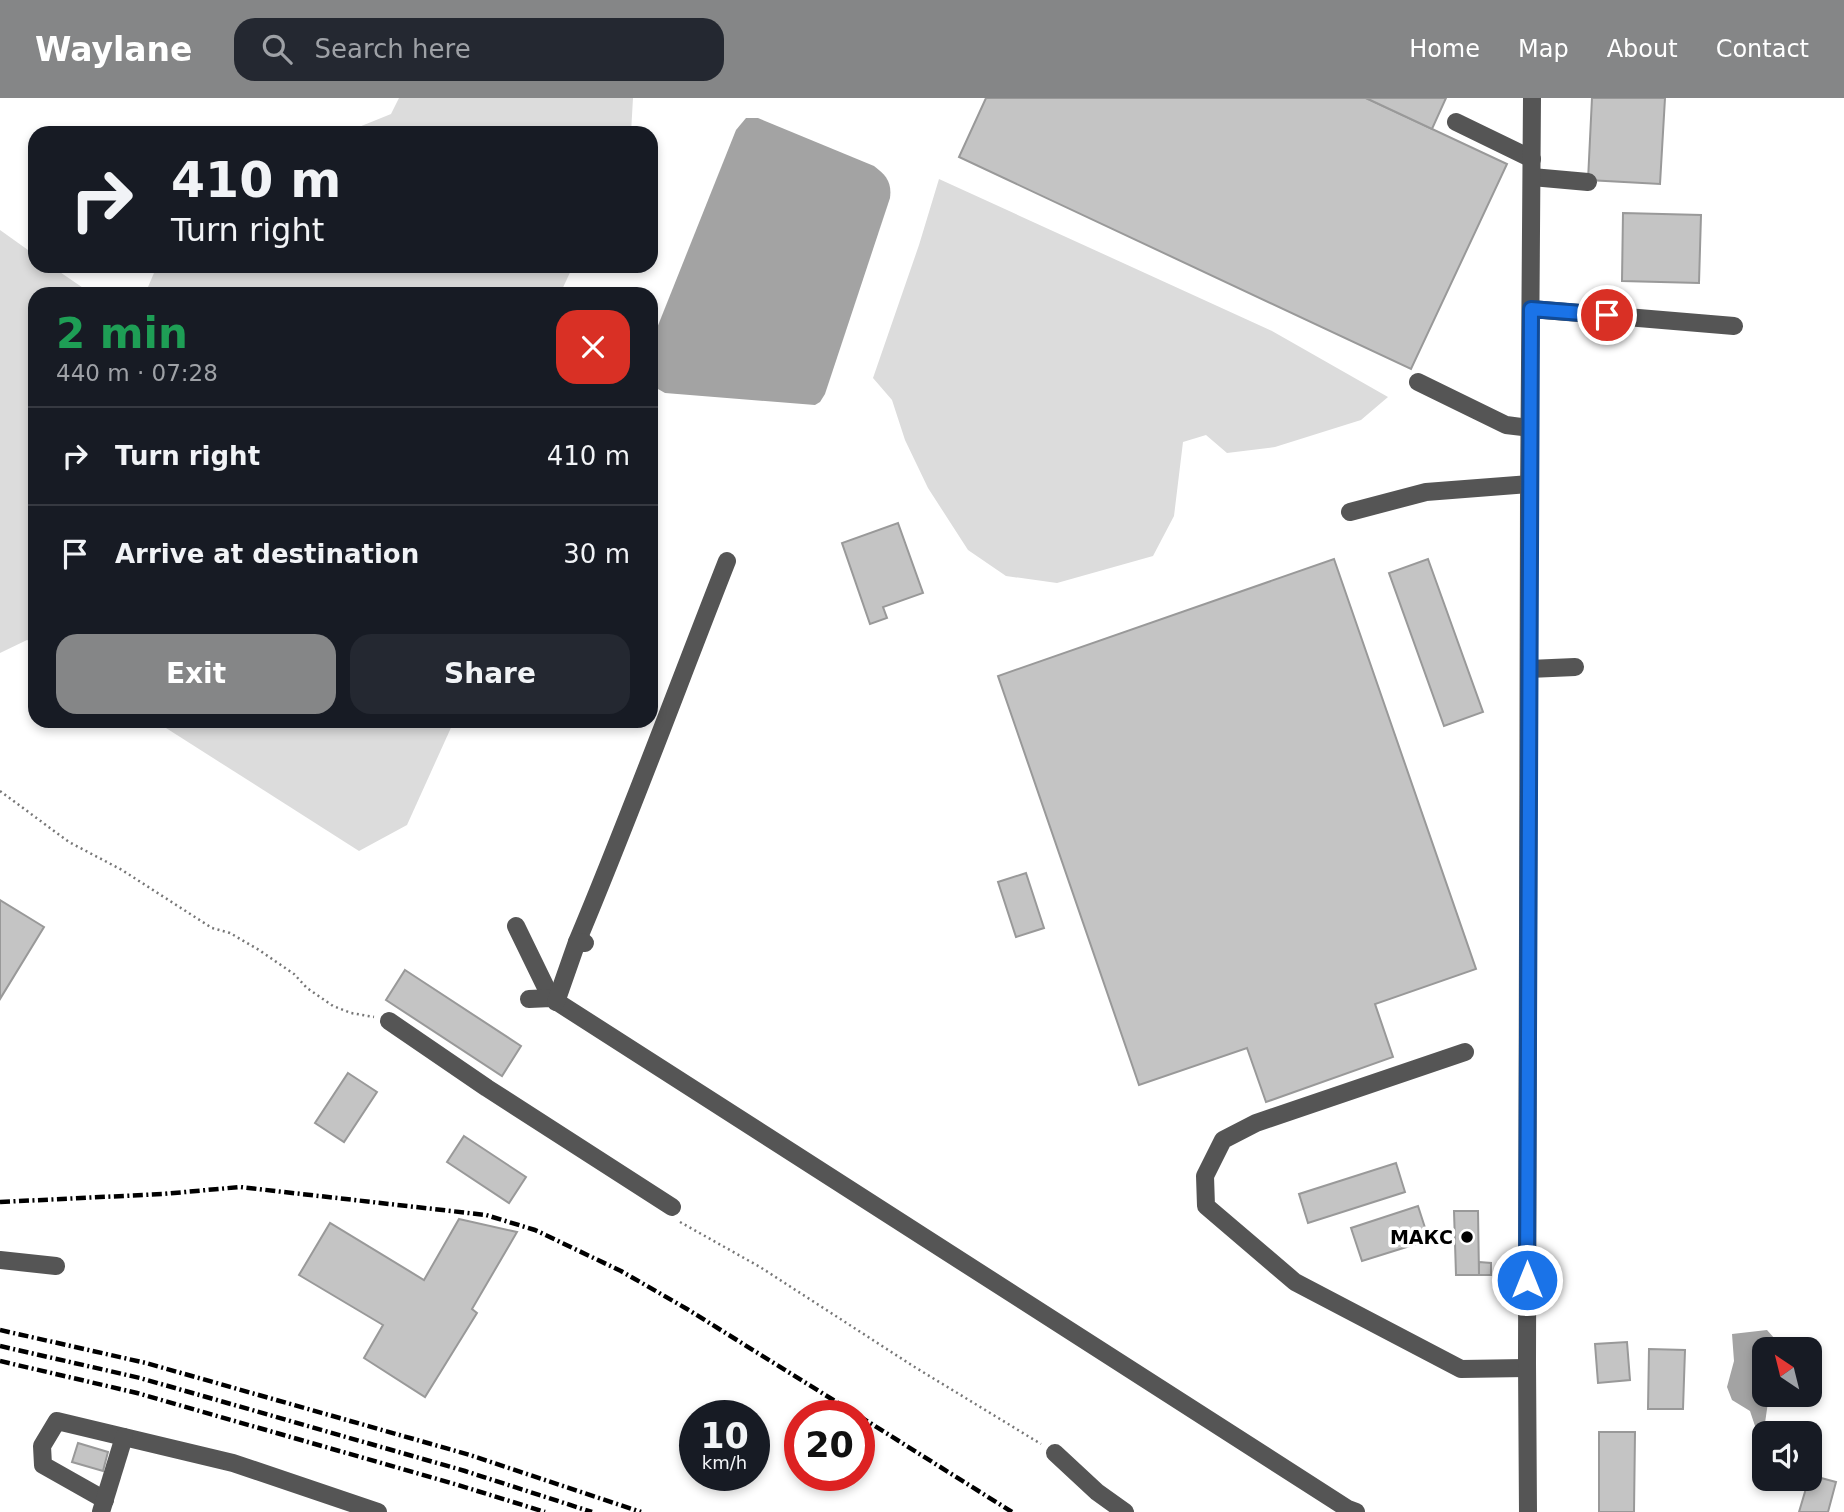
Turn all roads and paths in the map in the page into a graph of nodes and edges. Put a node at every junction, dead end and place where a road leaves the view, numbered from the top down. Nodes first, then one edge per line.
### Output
1 (1532, 98) edge
2 (1456, 122) dead end
3 (1532, 168) junction
4 (1588, 182) dead end
5 (1531, 309) junction
6 (1734, 326) dead end
7 (1418, 382) dead end
8 (1530, 428) junction
9 (1529, 484) junction
10 (1350, 512) dead end
11 (727, 561) dead end
12 (1575, 667) dead end
13 (1529, 668) junction
14 (0, 791) edge
15 (516, 926) dead end
16 (529, 999) dead end
17 (554, 1000) junction
18 (388, 1021) joint
19 (1465, 1052) dead end
20 (672, 1207) joint
21 (0, 1260) edge
22 (56, 1266) dead end
23 (1527, 1368) junction
24 (124, 1437) junction
25 (1055, 1453) joint
26 (103, 1506) edge
27 (378, 1512) edge
28 (1125, 1512) edge
29 (1356, 1512) edge
30 (1528, 1512) edge

1 - 3 street
2 - 3 street
3 - 4 street
3 - 5 street
5 - 6 street
5 - 8 street
7 - 8 street
8 - 9 street
9 - 10 street
9 - 13 street
11 - 17 street
12 - 13 street
13 - 23 street
14 - 18 path
15 - 17 street
16 - 17 street
17 - 29 street
18 - 20 street
19 - 23 street
20 - 25 path
21 - 22 street
23 - 30 street
24 - 26 street
24 - 26 street
24 - 27 street
25 - 28 street

